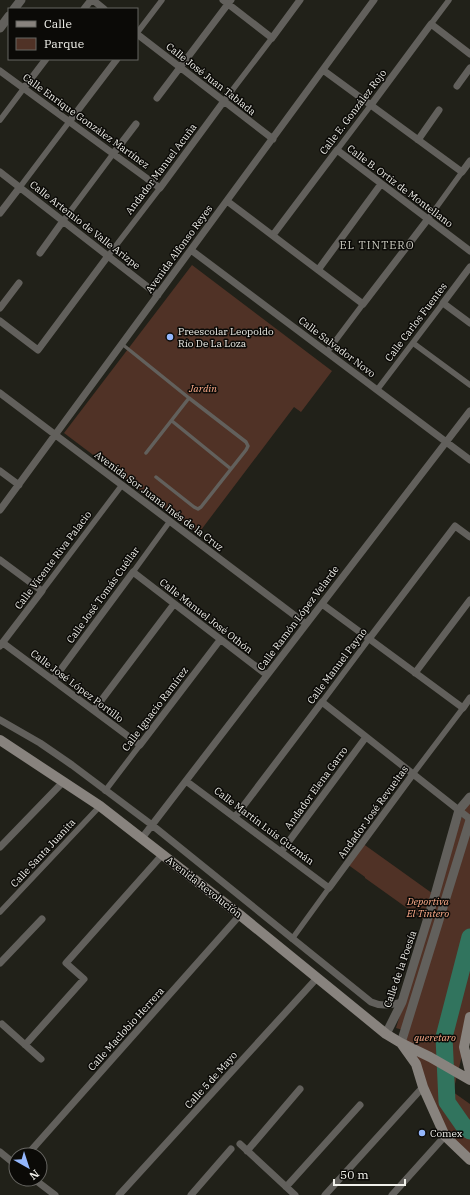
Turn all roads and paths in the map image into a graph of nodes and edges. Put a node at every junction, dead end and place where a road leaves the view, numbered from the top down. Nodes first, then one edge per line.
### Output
1 (21, 0) edge
2 (92, 0) edge
3 (162, 0) edge
4 (300, 0) edge
5 (374, 0) edge
6 (449, 0) edge
7 (227, 1) edge
8 (15, 8) edge
9 (85, 8) edge
10 (103, 8) edge
11 (8, 17) edge
12 (431, 24) junction
13 (0, 28) edge
14 (138, 33) edge
15 (138, 35) edge
16 (272, 38) junction
17 (470, 54) edge
18 (45, 60) edge
19 (116, 60) edge
20 (180, 68) junction
21 (470, 68) edge
22 (323, 70) junction
23 (0, 71) edge
24 (456, 86) dead end
25 (24, 88) junction
26 (157, 98) dead end
27 (224, 102) junction
28 (371, 105) junction
29 (439, 110) dead end
30 (0, 120) edge
31 (70, 122) junction
32 (136, 124) dead end
33 (273, 138) junction
34 (418, 140) junction
35 (337, 150) junction
36 (113, 154) junction
37 (470, 161) edge
38 (0, 172) edge
39 (462, 172) junction
40 (381, 184) junction
41 (20, 187) junction
42 (160, 188) junction
43 (227, 201) junction
44 (0, 213) edge
45 (428, 219) junction
46 (63, 221) junction
47 (273, 235) junction
48 (191, 250) junction
49 (470, 251) edge
50 (40, 253) dead end
51 (108, 256) junction
52 (470, 267) edge
53 (318, 270) junction
54 (20, 283) dead end
55 (158, 295) junction
56 (443, 303) junction
57 (363, 304) junction
58 (0, 308) edge
59 (0, 321) edge
60 (470, 323) edge
61 (413, 343) junction
62 (122, 344) junction
63 (328, 352) junction
64 (470, 386) edge
65 (377, 390) junction
66 (0, 393) edge
67 (189, 398) junction
68 (470, 411) edge
69 (172, 421) junction
70 (55, 435) junction
71 (446, 442) junction
72 (146, 453) dead end
73 (470, 460) edge
74 (231, 468) junction
75 (0, 471) edge
76 (156, 477) dead end
77 (18, 485) junction
78 (122, 485) junction
79 (0, 510) edge
80 (170, 522) junction
81 (470, 537) edge
82 (0, 560) edge
83 (132, 572) junction
84 (42, 591) junction
85 (470, 600) edge
86 (174, 604) junction
87 (322, 604) junction
88 (306, 624) junction
89 (370, 639) junction
90 (220, 640) junction
91 (1, 645) edge
92 (415, 673) junction
93 (267, 675) junction
94 (53, 680) junction
95 (470, 698) edge
96 (322, 702) junction
97 (463, 708) junction
98 (94, 710) junction
99 (0, 720) edge
100 (366, 737) junction
101 (0, 740) edge
102 (140, 745) junction
103 (413, 774) junction
104 (186, 781) junction
105 (63, 782) junction
106 (105, 791) junction
107 (470, 797) edge
108 (100, 806) junction
109 (460, 810) junction
110 (235, 818) junction
111 (470, 819) edge
112 (152, 825) junction
113 (142, 838) junction
114 (0, 847) edge
115 (281, 852) junction
116 (163, 854) junction
117 (330, 888) junction
118 (0, 912) edge
119 (240, 915) junction
120 (42, 919) dead end
121 (292, 939) junction
122 (0, 963) edge
123 (317, 978) junction
124 (402, 1002) junction
125 (470, 1016) edge
126 (2, 1024) dead end
127 (386, 1034) junction
128 (401, 1043) junction
129 (25, 1044) junction
130 (41, 1059) dead end
131 (470, 1077) edge
132 (423, 1087) junction
133 (300, 1089) dead end
134 (360, 1105) dead end
135 (445, 1136) junction
136 (240, 1144) dead end
137 (34, 1147) edge
138 (231, 1150) dead end
139 (247, 1151) junction
140 (0, 1152) edge
141 (8, 1158) edge
142 (470, 1160) edge
143 (44, 1187) edge
144 (286, 1187) junction
145 (55, 1195) edge
146 (119, 1195) edge
147 (191, 1195) edge
148 (295, 1195) edge
149 (325, 1195) edge
150 (392, 1195) edge

1 - 8 street
2 - 9 street
2 - 10 street
3 - 14 street
4 - 16 street, Andador Manuel Acuña
5 - 22 street, Avenida Alfonso Reyes
6 - 12 street, Calle E. González Rojo
7 - 16 street
7 - 20 street
11 - 13 street
12 - 17 street
12 - 28 street, Calle E. González Rojo
15 - 20 street, Calle José Juan Tablada
16 - 27 street, Andador Manuel Acuña
18 - 25 street
19 - 31 street
20 - 26 street
20 - 27 street, Calle José Juan Tablada
21 - 24 street
22 - 28 street
22 - 33 street, Avenida Alfonso Reyes
23 - 25 street, Calle Enrique González Martínez
25 - 30 street
25 - 31 street, Calle Enrique González Martínez
27 - 33 street, Calle José Juan Tablada
27 - 42 street, Andador Manuel Acuña
28 - 34 street
28 - 35 street, Calle E. González Rojo
29 - 34 street
31 - 36 street, Calle Enrique González Martínez
31 - 41 street
32 - 36 street
33 - 43 street, Avenida Alfonso Reyes
34 - 39 street
35 - 40 street, Calle B. Ortiz de Montellano
35 - 47 street, Calle E. González Rojo
36 - 42 street, Calle Enrique González Martínez
36 - 46 street
37 - 39 street
38 - 41 street, Calle Artemio de Valle Arizpe
39 - 45 street
40 - 45 street, Calle B. Ortiz de Montellano
40 - 53 street
41 - 44 street
41 - 46 street, Calle Artemio de Valle Arizpe
42 - 51 street, Andador Manuel Acuña
43 - 47 street
43 - 48 street, Avenida Alfonso Reyes
45 - 49 street, Calle B. Ortiz de Montellano
45 - 57 street
46 - 50 street
46 - 51 street, Calle Artemio de Valle Arizpe
47 - 53 street
48 - 55 street, Avenida Alfonso Reyes
48 - 63 street, Calle Salvador Novo
51 - 55 street, Calle Artemio de Valle Arizpe
51 - 59 street, Andador Manuel Acuña
52 - 56 street, Calle Carlos Fuentes
53 - 57 street
54 - 58 street
55 - 62 street, Avenida Alfonso Reyes
56 - 60 street
56 - 61 street, Calle Carlos Fuentes
57 - 63 street
61 - 64 street
61 - 65 street, Calle Carlos Fuentes
62 - 67 lane
62 - 70 street, Avenida Alfonso Reyes
63 - 65 street, Calle Salvador Novo
65 - 71 street, Calle Salvador Novo
66 - 70 street, Avenida Sor Juana Inés de la Cruz
67 - 69 lane
67 - 74 lane
68 - 71 street, Calle Ramón López Velarde
69 - 72 lane
69 - 74 lane
70 - 77 street, Avenida Alfonso Reyes
70 - 78 street, Avenida Sor Juana Inés de la Cruz
71 - 73 street, Calle Salvador Novo
71 - 87 street, Calle Ramón López Velarde
74 - 76 lane
75 - 77 street
77 - 79 street, Avenida Alfonso Reyes
78 - 80 street, Avenida Sor Juana Inés de la Cruz
78 - 84 street, Calle Vicente Riva Palacio
80 - 83 street, Calle José Tomás Cuéllar
80 - 88 street, Avenida Sor Juana Inés de la Cruz
81 - 89 street, Calle Manuel Payno
82 - 84 street
83 - 86 street, Calle Manuel José Othón
83 - 94 street, Calle José Tomás Cuéllar
84 - 91 street, Calle Vicente Riva Palacio
85 - 92 street
86 - 90 street, Calle Manuel José Othón
86 - 98 street
87 - 88 street, Calle Ramón López Velarde
87 - 89 street
88 - 93 street, Calle Ramón López Velarde
89 - 92 street
89 - 96 street, Calle Manuel Payno
90 - 93 street, Calle Manuel José Othón
90 - 102 street, Calle Ignacio Ramírez
91 - 94 street, Calle José López Portillo
92 - 97 street
93 - 104 street, Calle Ramón López Velarde
94 - 98 street, Calle José López Portillo
95 - 97 street, Andador José Revueltas
96 - 100 street
96 - 110 street, Calle Manuel Payno
97 - 103 street, Andador José Revueltas
98 - 102 street, Calle José López Portillo
99 - 106 street, Avenida Revolución
100 - 103 street
100 - 115 street, Andador Elena Garro
101 - 105 main road, Avenida Revolución
102 - 106 street, Calle Ignacio Ramírez
103 - 109 street
103 - 117 street, Andador José Revueltas
104 - 110 street, Calle Martín Luis Guzmán
104 - 112 street, Calle Ramón López Velarde
105 - 108 main road, Avenida Revolución
105 - 114 street
106 - 112 street, Avenida Revolución
107 - 109 street, Calle de la Poesía
108 - 113 main road, Avenida Revolución
108 - 118 street, Calle Santa Juanita
109 - 111 street
109 - 124 street, Calle de la Poesía
110 - 115 street, Calle Martín Luis Guzmán
111 - 128 street
112 - 113 street, Calle Ramón López Velarde
112 - 121 street, Avenida Revolución
113 - 116 main road, Avenida Revolución
115 - 117 street, Calle Martín Luis Guzmán
116 - 119 main road, Avenida Revolución
116 - 129 street
117 - 121 street, Andador José Revueltas
119 - 123 main road, Avenida Revolución
119 - 137 street, Calle Maclobio Herrera
120 - 122 street
121 - 124 street, Avenida Revolución
123 - 127 main road, Avenida Revolución
123 - 146 street, Calle 5 de Mayo
124 - 127 street, Calle de la Poesía
125 - 131 main road
126 - 129 street
127 - 128 main road, Avenida Revolución
128 - 131 main road, Avenida Revolución
128 - 132 main road, Avenida Revolución
129 - 130 street
132 - 135 main road, Avenida Revolución
132 - 149 street
133 - 139 street
134 - 144 street
135 - 142 main road, Avenida Revolución
135 - 150 street
136 - 139 street
138 - 147 street
139 - 144 street
140 - 141 street
143 - 145 street
144 - 148 street

